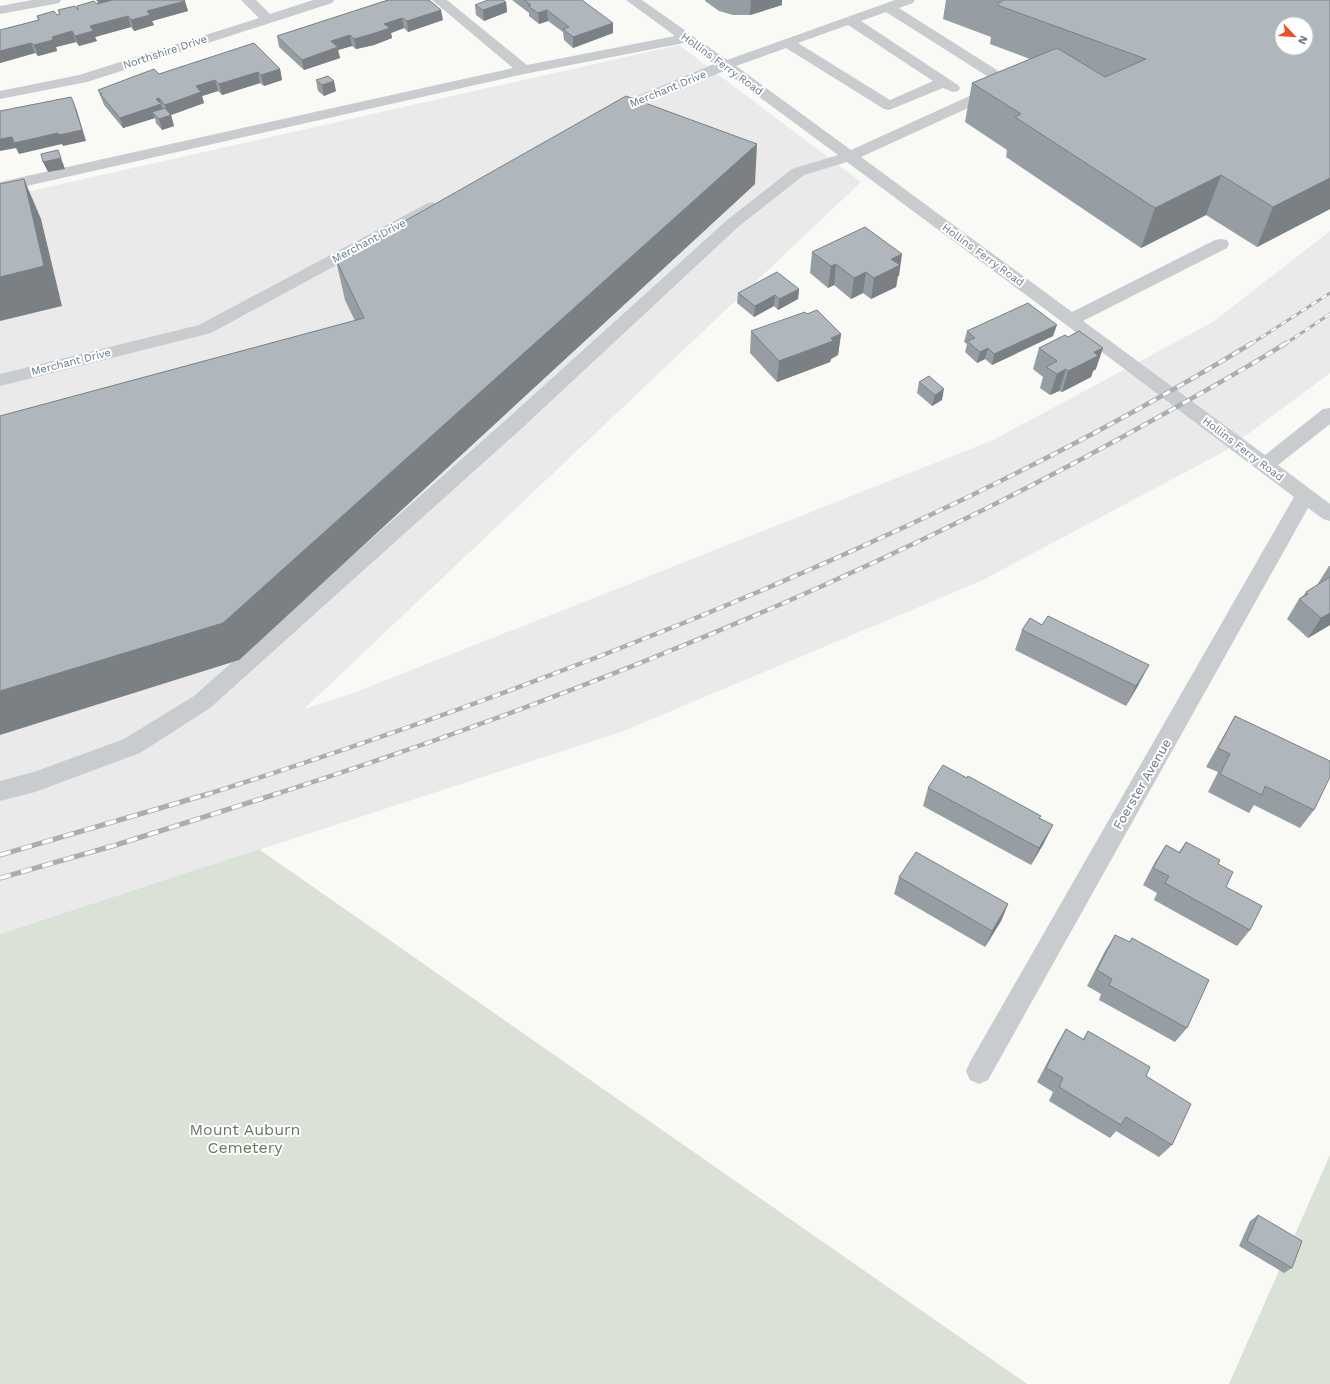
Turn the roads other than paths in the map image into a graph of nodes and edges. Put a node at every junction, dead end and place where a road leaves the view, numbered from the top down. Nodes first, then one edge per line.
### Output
1 (54, 0) edge
2 (248, 0) edge
3 (327, 0) edge
4 (440, 0) edge
5 (633, 0) edge
6 (908, 0) edge
7 (888, 7) junction
8 (0, 10) edge
9 (268, 19) junction
10 (850, 20) junction
11 (687, 38) junction
12 (788, 43) junction
13 (725, 66) junction
14 (524, 70) junction
15 (944, 82) junction
16 (0, 95) edge
17 (973, 101) junction
18 (600, 116) edge
19 (849, 157) junction
20 (0, 188) edge
21 (448, 198) edge
22 (1221, 244) dead end
23 (1071, 320) junction
24 (0, 380) edge
25 (1330, 414) edge
26 (1265, 465) junction
27 (1305, 496) junction
28 (1330, 514) edge
29 (0, 791) edge
30 (979, 1071) dead end

1 - 8 street
2 - 9 street
3 - 9 street, Northshire Drive
4 - 14 street
5 - 11 street, Hollins Ferry Road
6 - 7 street, Merchant Drive
7 - 10 street, Merchant Drive
7 - 17 street
9 - 16 street, Northshire Drive
10 - 12 street, Merchant Drive
10 - 15 street
11 - 13 street, Hollins Ferry Road
11 - 14 street
12 - 13 street, Merchant Drive
12 - 15 street
13 - 18 street, Merchant Drive
13 - 19 street, Hollins Ferry Road
14 - 20 street
15 - 17 street
17 - 19 street
19 - 23 street, Hollins Ferry Road
19 - 29 street
21 - 24 street, Merchant Drive
22 - 23 street
23 - 26 street, Hollins Ferry Road
25 - 26 street
26 - 27 street, Hollins Ferry Road
27 - 28 street, Hollins Ferry Road
27 - 30 street, Foerster Avenue

